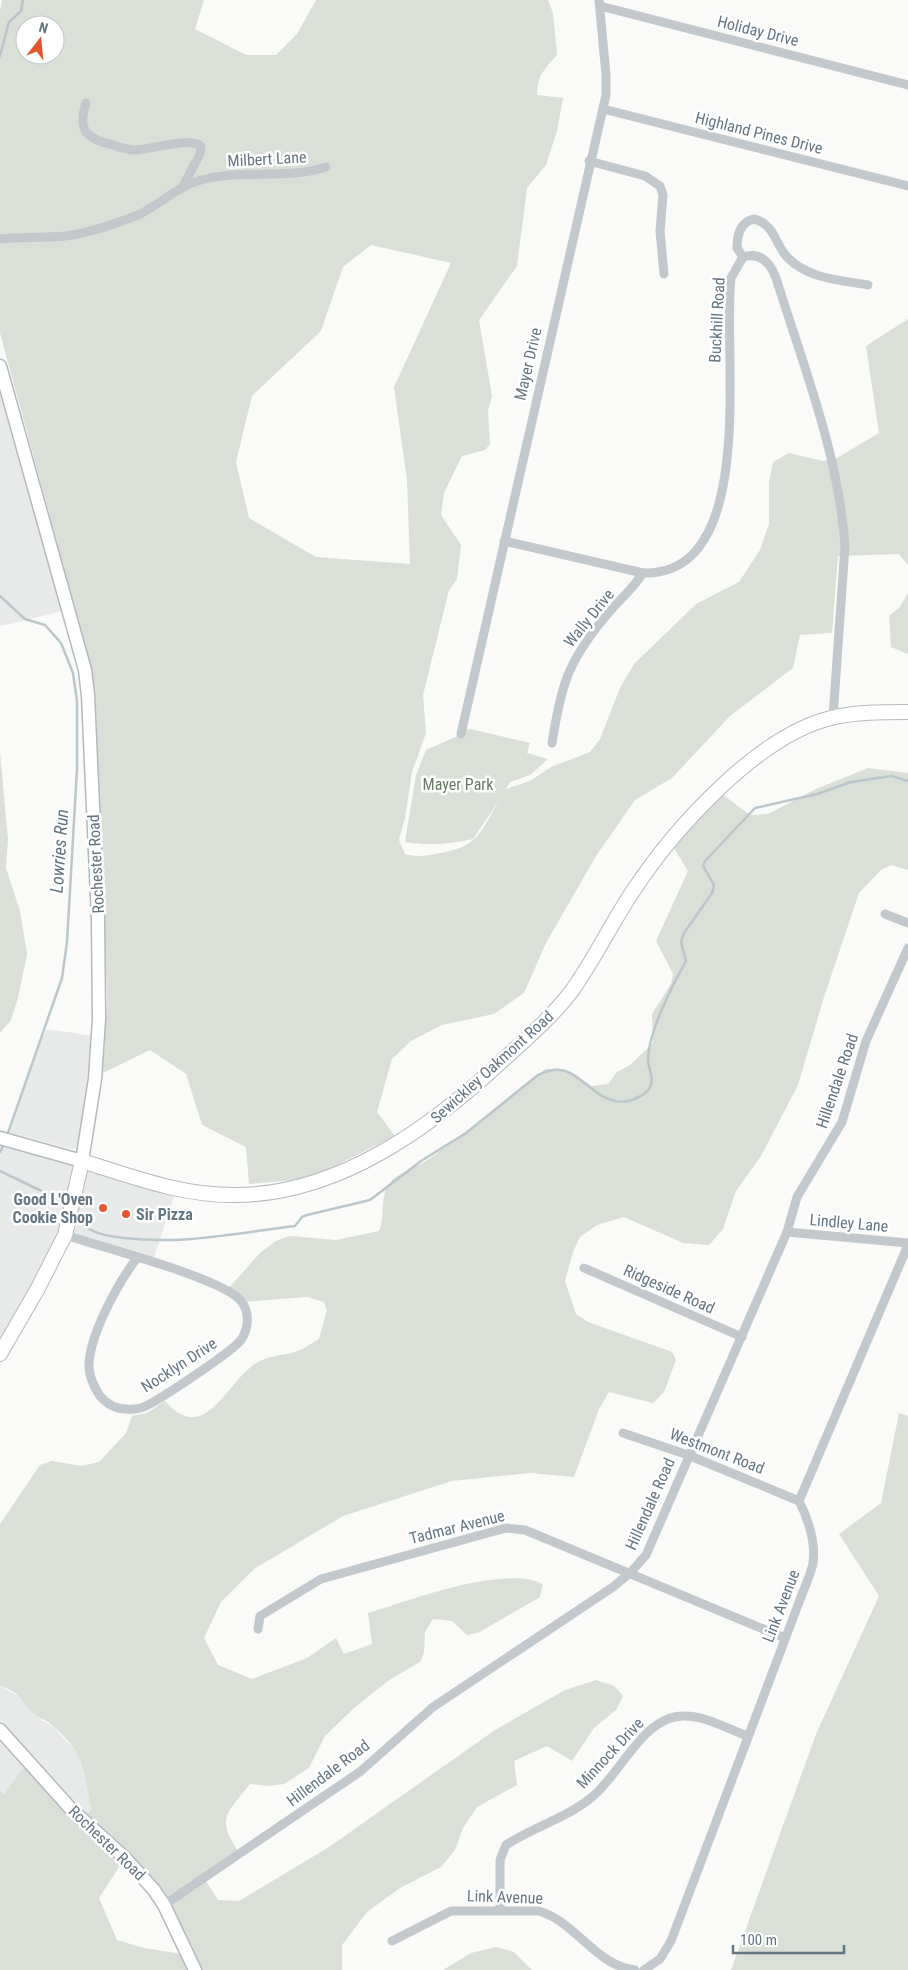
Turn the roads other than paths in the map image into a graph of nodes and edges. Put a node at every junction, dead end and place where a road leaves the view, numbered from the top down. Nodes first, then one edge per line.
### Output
1 (599, 3) edge
2 (908, 85) edge
3 (86, 103) dead end
4 (603, 109) junction
5 (589, 161) junction
6 (326, 167) dead end
7 (908, 186) edge
8 (182, 188) junction
9 (0, 239) edge
10 (743, 257) junction
11 (664, 274) dead end
12 (868, 284) dead end
13 (0, 366) edge
14 (504, 541) junction
15 (642, 574) junction
16 (908, 712) edge
17 (833, 717) junction
18 (461, 734) dead end
19 (552, 743) dead end
20 (885, 914) dead end
21 (908, 923) edge
22 (908, 948) edge
23 (0, 1138) edge
24 (82, 1161) junction
25 (787, 1232) junction
26 (65, 1235) junction
27 (908, 1244) edge
28 (137, 1258) junction
29 (584, 1268) dead end
30 (742, 1337) junction
31 (0, 1354) edge
32 (623, 1433) dead end
33 (688, 1455) junction
34 (799, 1501) junction
35 (631, 1572) junction
36 (258, 1629) dead end
37 (785, 1638) junction
38 (0, 1730) edge
39 (748, 1736) junction
40 (164, 1905) junction
41 (500, 1910) junction
42 (392, 1941) dead end
43 (195, 1970) edge
44 (635, 1970) edge
45 (644, 1970) edge

1 - 2 street, Holiday Drive
1 - 4 street, Mayer Drive
3 - 8 street, Milbert Lane
4 - 5 street, Mayer Drive
4 - 7 street, Highland Pines Drive
5 - 11 street
5 - 14 street, Mayer Drive
6 - 8 street, Milbert Lane
8 - 9 street, Milbert Lane
10 - 12 street
10 - 15 street, Buckhill Road
10 - 17 street
13 - 24 street, Rochester Road
14 - 15 street, Buckhill Road
14 - 18 street, Mayer Drive
15 - 19 street, Wally Drive
16 - 17 main road, Sewickley Oakmont Road
17 - 24 main road, Sewickley Oakmont Road
20 - 21 street
22 - 25 street, Hillendale Road
23 - 24 street
24 - 26 main road, Rochester Road
25 - 27 street, Lindley Lane
25 - 30 street, Hillendale Road
26 - 28 street, Nocklyn Drive
26 - 31 main road, Rochester Road
27 - 34 street
28 - 28 street, Nocklyn Drive
29 - 30 street, Ridgeside Road
30 - 33 street, Hillendale Road
32 - 33 street, Westmont Road
33 - 34 street, Westmont Road
33 - 35 street, Hillendale Road
34 - 37 street, Link Avenue
35 - 36 street, Tadmar Avenue
35 - 37 street, Tadmar Avenue
35 - 40 street, Hillendale Road
37 - 39 street, Link Avenue
38 - 40 street, Rochester Road
39 - 41 street, Minnock Drive
39 - 45 street, Link Avenue
40 - 43 street, Rochester Road
41 - 42 street, Link Avenue
41 - 44 street, Link Avenue

